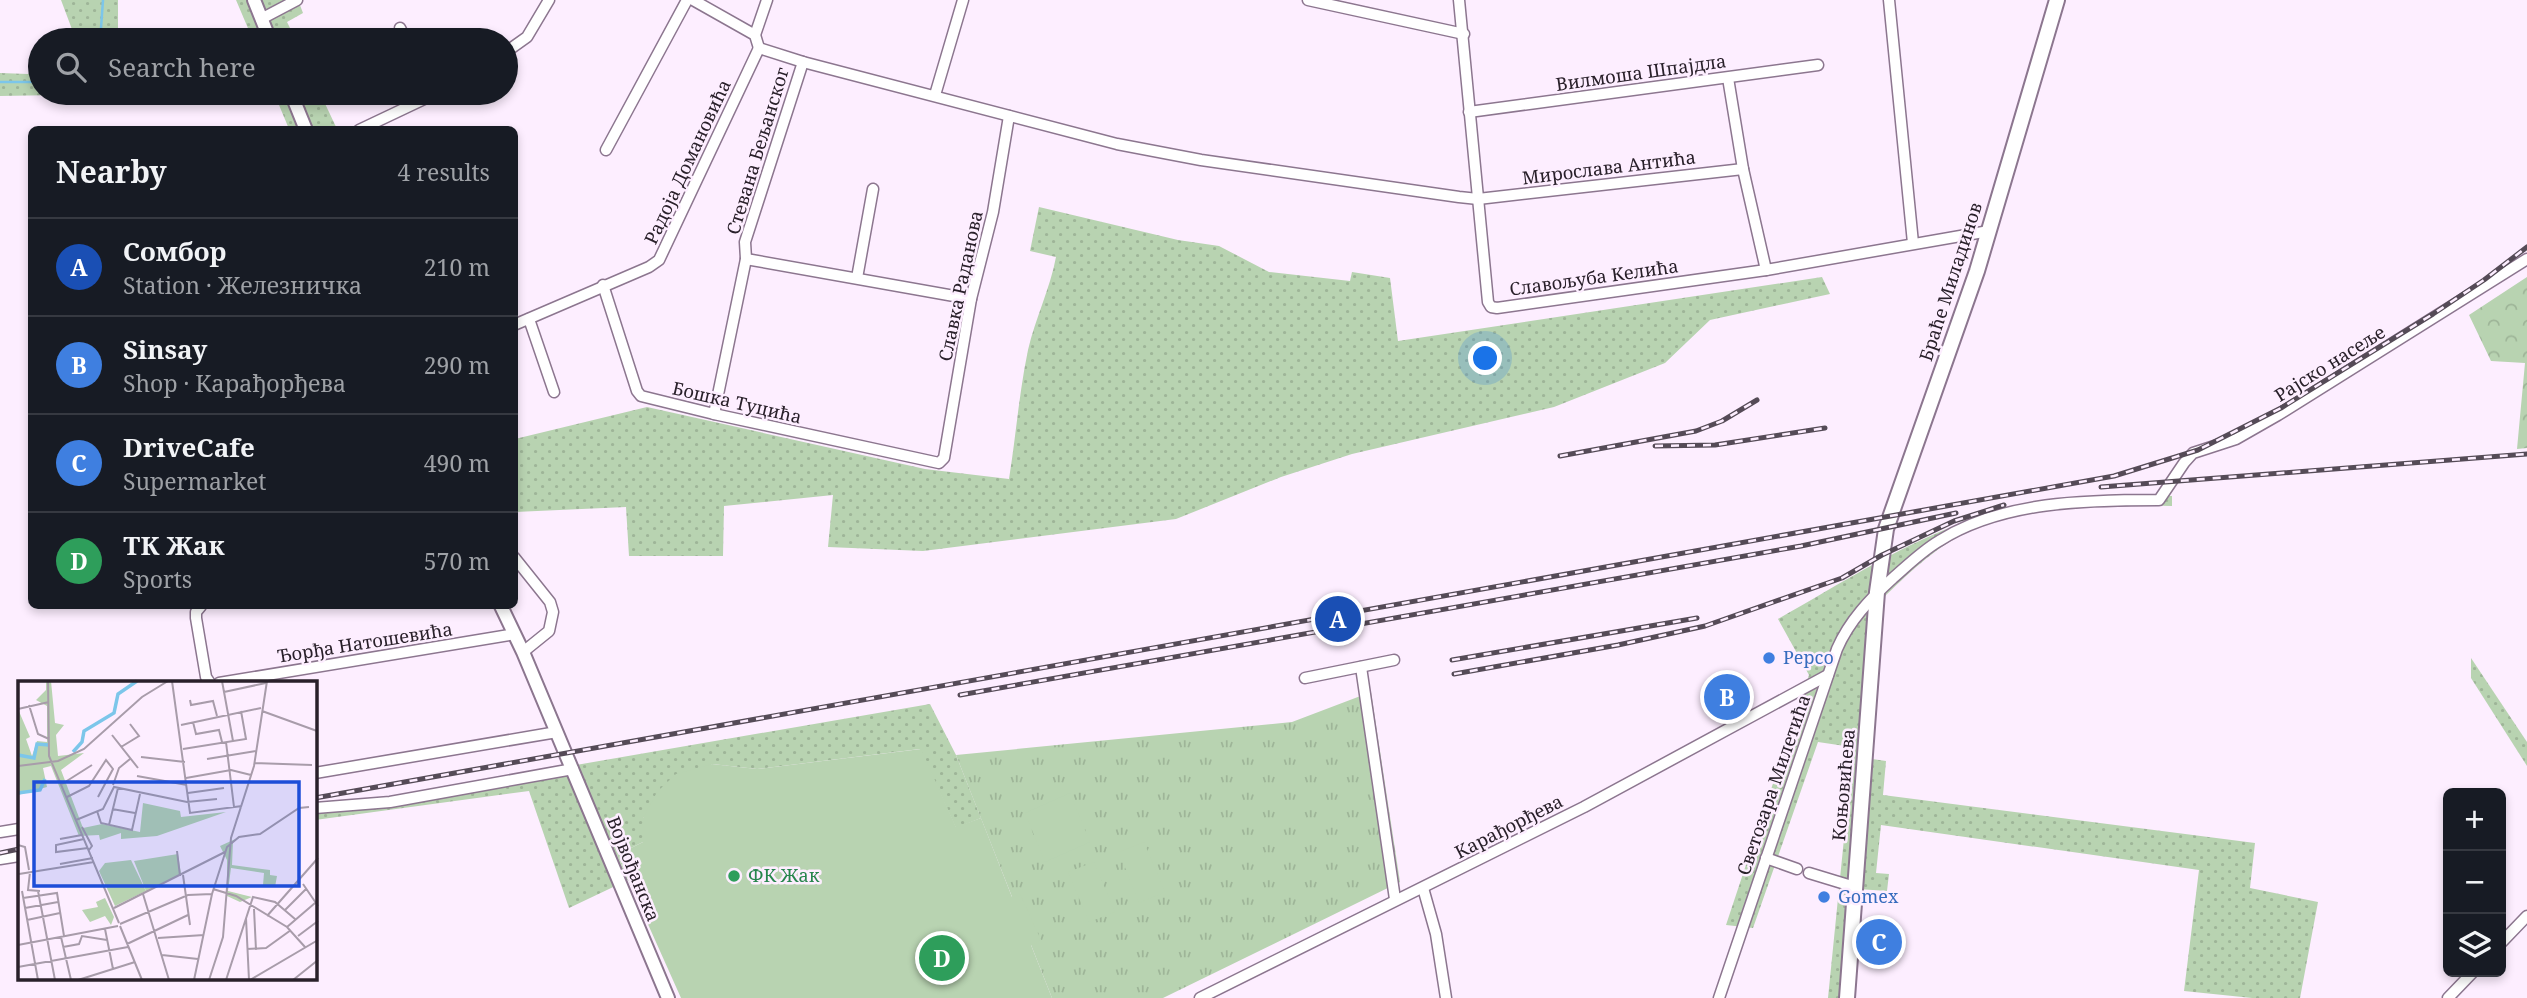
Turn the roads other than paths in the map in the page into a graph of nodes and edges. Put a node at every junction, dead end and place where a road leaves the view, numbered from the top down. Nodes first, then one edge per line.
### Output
1 (254, 0) edge
2 (298, 0) edge
3 (549, 0) edge
4 (687, 0) edge
5 (693, 0) edge
6 (767, 0) edge
7 (963, 0) edge
8 (1308, 0) edge
9 (1459, 0) edge
10 (1889, 0) edge
11 (2057, 0) edge
12 (261, 19) junction
13 (265, 28) edge
14 (1464, 34) junction
15 (755, 35) junction
16 (518, 43) edge
17 (759, 48) junction
18 (803, 62) junction
19 (1818, 65) dead end
20 (1728, 78) junction
21 (935, 95) junction
22 (296, 105) edge
23 (411, 105) edge
24 (1469, 113) junction
25 (1009, 116) junction
26 (304, 126) edge
27 (367, 126) edge
28 (606, 150) dead end
29 (1743, 169) junction
30 (873, 189) dead end
31 (1478, 199) junction
32 (1989, 231) junction
33 (1913, 243) junction
34 (746, 259) junction
35 (2527, 259) edge
36 (1766, 270) junction
37 (857, 278) junction
38 (603, 285) junction
39 (971, 299) junction
40 (529, 319) junction
41 (518, 323) edge
42 (554, 392) dead end
43 (714, 414) junction
44 (942, 461) joint
45 (2159, 500) joint
46 (518, 562) edge
47 (1879, 576) joint
48 (1877, 592) junction
49 (199, 609) edge
50 (502, 609) edge
51 (515, 634) junction
52 (523, 652) junction
53 (1394, 660) dead end
54 (1362, 667) junction
55 (1828, 675) junction
56 (1304, 678) dead end
57 (209, 681) edge
58 (231, 681) edge
59 (557, 732) junction
60 (573, 769) junction
61 (317, 773) edge
62 (317, 808) edge
63 (18, 829) edge
64 (0, 832) edge
65 (18, 856) edge
66 (1766, 858) junction
67 (0, 859) edge
68 (1797, 869) dead end
69 (1809, 873) dead end
70 (1855, 887) junction
71 (1423, 888) junction
72 (1395, 899) junction
73 (2527, 916) edge
74 (2506, 938) edge
75 (2468, 977) edge
76 (668, 998) edge
77 (1200, 998) edge
78 (1446, 998) edge
79 (1719, 998) edge
80 (1847, 998) edge
81 (2448, 998) edge

1 - 12 street
2 - 12 street
3 - 16 street
4 - 28 street
5 - 15 street
6 - 15 street
7 - 21 street
8 - 14 street
9 - 14 street
10 - 33 street
11 - 32 main road, Браће Миладинов
12 - 13 street
14 - 24 street
15 - 17 street
17 - 18 street
17 - 38 street, Радоја Домановића
18 - 21 street
18 - 34 street, Стевана Бељанског
19 - 20 street, Вилмоша Шпајдла
20 - 24 street, Вилмоша Шпајдла
20 - 29 street
21 - 25 street
22 - 26 street
23 - 27 street
24 - 31 street
25 - 31 street
25 - 39 street, Славка Раданова
29 - 31 street, Мирослава Антића
29 - 36 street
30 - 37 street
31 - 36 street, Славољуба Келића
32 - 33 street, Славољуба Келића
32 - 47 main road, Браће Миладинов
33 - 36 street, Славољуба Келића
34 - 37 street
34 - 43 street, Стевана Бељанског
35 - 45 street, Рајско насеље
37 - 39 street
38 - 40 street, Радоја Домановића
38 - 43 street, Бошка Туцића
39 - 44 street, Славка Раданова
40 - 41 street, Радоја Домановића
40 - 42 street
43 - 44 street, Бошка Туцића
45 - 48 street, Светозара Милетића
46 - 52 street
47 - 48 main road, Коњовићева
48 - 55 street, Светозара Милетића
48 - 70 main road, Коњовићева
49 - 57 street
50 - 51 street, Војвођанска
51 - 52 street, Војвођанска
51 - 58 street, Ђорђа Натошевића
52 - 59 street, Војвођанска
53 - 54 street
54 - 56 street
54 - 72 street
55 - 66 street, Светозара Милетића
55 - 71 street, Карађорђева
59 - 60 street, Војвођанска
59 - 61 street
60 - 62 street
60 - 76 street, Војвођанска
63 - 64 street
65 - 67 street
66 - 68 street
66 - 79 street, Светозара Милетића
69 - 70 street
70 - 80 main road, Коњовићева
71 - 72 street, Карађорђева
71 - 78 street
72 - 77 street, Карађорђева
73 - 74 street
75 - 81 street

